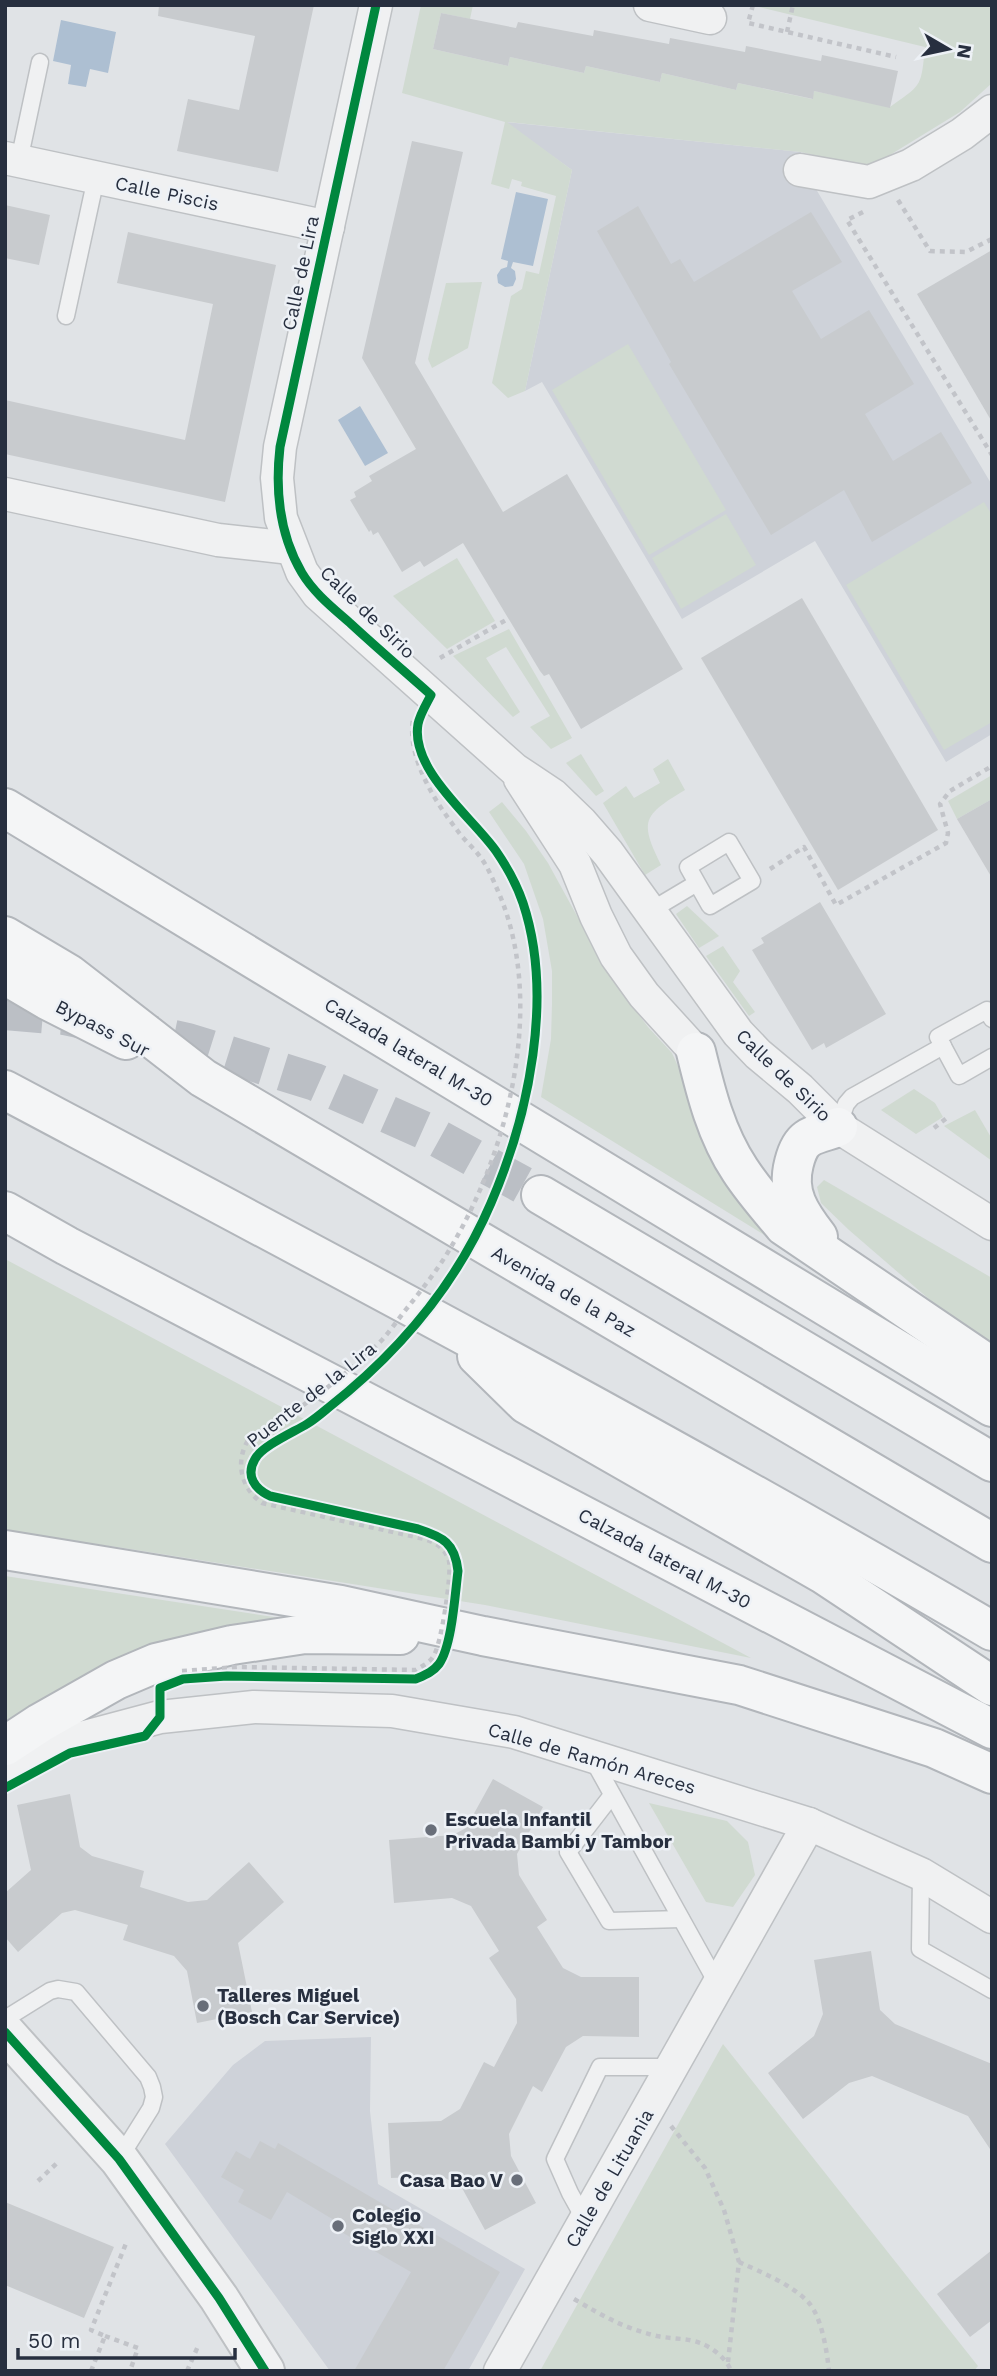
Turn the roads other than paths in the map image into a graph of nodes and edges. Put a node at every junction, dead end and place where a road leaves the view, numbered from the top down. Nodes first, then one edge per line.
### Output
1 (376, 5) edge
2 (650, 5) edge
3 (710, 18) dead end
4 (40, 62) dead end
5 (992, 111) edge
6 (12, 160) edge
7 (800, 170) dead end
8 (96, 178) junction
9 (328, 227) junction
10 (66, 316) dead end
11 (5, 494) edge
12 (291, 548) junction
13 (514, 769) junction
14 (5, 808) edge
15 (697, 883) junction
16 (650, 911) junction
17 (5, 936) edge
18 (5, 975) edge
19 (992, 1019) edge
20 (943, 1046) junction
21 (696, 1052) joint
22 (992, 1057) edge
23 (203, 1079) junction
24 (5, 1090) edge
25 (838, 1127) junction
26 (541, 1195) tunnel mouth
27 (5, 1211) edge
28 (992, 1224) edge
29 (839, 1264) junction
30 (443, 1323) junction
31 (992, 1367) edge
32 (992, 1407) edge
33 (992, 1462) edge
34 (992, 1543) edge
35 (5, 1550) edge
36 (992, 1631) edge
37 (483, 1636) junction
38 (992, 1686) edge
39 (992, 1729) edge
40 (5, 1746) edge
41 (590, 1756) junction
42 (5, 1768) edge
43 (992, 1774) edge
44 (612, 1795) junction
45 (809, 1825) junction
46 (921, 1874) junction
47 (992, 1917) edge
48 (681, 1919) junction
49 (718, 1985) junction
50 (992, 1990) edge
51 (5, 2019) edge
52 (5, 2032) edge
53 (672, 2067) junction
54 (119, 2159) junction
55 (585, 2220) junction
56 (265, 2371) edge
57 (500, 2371) edge

1 - 9 street, Calle de Lira
2 - 3 street
4 - 6 lane
5 - 7 street
6 - 8 street, Calle Piscis
8 - 9 street, Calle Piscis
8 - 10 lane
9 - 12 street, Calle de Lira
11 - 12 street
12 - 13 street, Calle de Sirio
13 - 16 street, Calle de Sirio
13 - 21 street, Calle de Sirio
14 - 32 highway, Calzada lateral M-30
15 - 15 lane
15 - 16 lane
16 - 25 street, Calle de Sirio
17 - 23 highway, Avenida de la Paz
18 - 23 highway, Bypass Sur
19 - 20 lane
20 - 22 lane
20 - 25 lane, Calle de Sirio
21 - 29 highway
23 - 34 highway, Avenida de la Paz
24 - 30 highway
25 - 28 street, Calle de Sirio
25 - 29 highway
26 - 33 highway
27 - 39 highway, Calzada lateral M-30
29 - 31 highway
30 - 36 highway
30 - 38 highway
35 - 37 highway
37 - 40 highway
37 - 43 highway
41 - 42 street, Calle de Ramón Areces
41 - 44 lane
41 - 45 street, Calle de Ramón Areces
44 - 48 lane
44 - 48 lane
45 - 46 street, Calle de Ramón Areces
45 - 49 street, Calle de Lituania
46 - 47 street, Calle de Ramón Areces
46 - 50 lane
48 - 49 lane
49 - 53 street, Calle de Lituania
51 - 54 lane
52 - 54 street
53 - 55 street, Calle de Lituania
53 - 55 lane
54 - 56 street
55 - 57 street, Calle de Lituania

